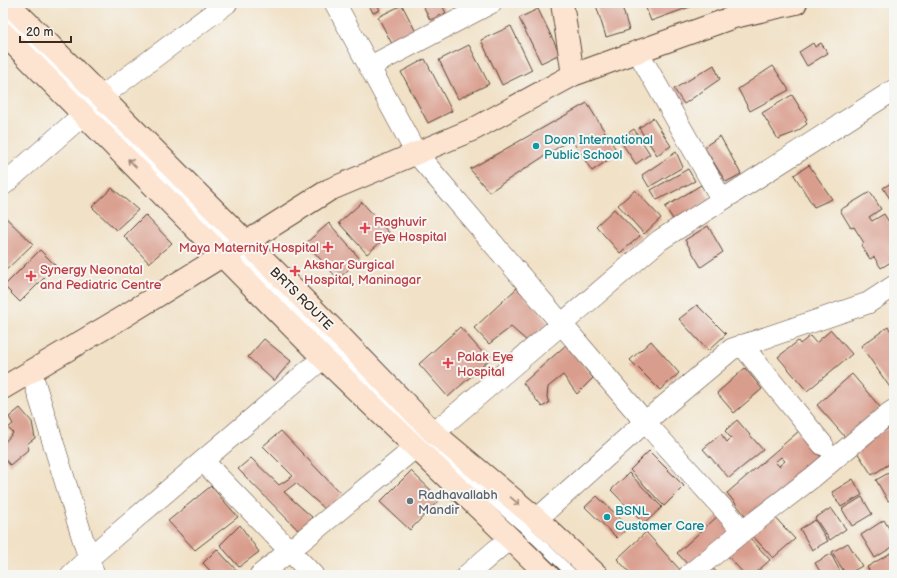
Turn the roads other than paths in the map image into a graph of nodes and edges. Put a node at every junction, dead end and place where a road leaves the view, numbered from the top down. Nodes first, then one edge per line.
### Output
1 (227, 3) edge
2 (335, 3) edge
3 (491, 3) edge
4 (562, 3) edge
5 (796, 3) edge
6 (11, 7) edge
7 (3, 33) edge
8 (638, 52) junction
9 (369, 67) junction
10 (573, 75) junction
11 (894, 90) edge
12 (101, 97) junction
13 (84, 114) junction
14 (416, 153) junction
15 (3, 185) edge
16 (722, 200) junction
17 (234, 249) junction
18 (894, 286) edge
19 (562, 324) junction
20 (742, 346) junction
21 (323, 358) junction
22 (31, 371) junction
23 (3, 388) edge
24 (894, 410) edge
25 (645, 422) junction
26 (434, 433) junction
27 (823, 444) dead end
28 (416, 447) junction
29 (203, 461) junction
30 (537, 519) junction
31 (743, 531) junction
32 (510, 538) junction
33 (289, 551) junction
34 (92, 567) edge
35 (71, 575) edge
36 (260, 575) edge
37 (313, 575) edge
38 (467, 575) edge
39 (548, 575) edge
40 (573, 575) edge
41 (598, 575) edge
42 (689, 575) edge

1 - 12 street
2 - 9 street
3 - 9 street
4 - 10 main road
5 - 8 main road
6 - 12 main road
6 - 17 lane, BRTS ROUTE
7 - 13 main road
8 - 10 main road
8 - 16 street
9 - 14 street
10 - 14 main road
11 - 16 street
12 - 17 main road
13 - 15 street
17 -> 13 main road
14 - 17 main road
14 - 19 street
16 - 19 street
17 - 21 main road
17 - 22 main road
17 - 26 main road
17 - 40 lane, BRTS ROUTE
18 - 20 street
19 - 25 street
19 - 26 street
20 - 25 street
20 - 27 street
21 - 28 main road
21 - 29 street
22 - 23 main road
22 - 34 street
24 - 31 street
25 - 30 street
25 - 31 street
26 -> 30 main road
28 - 32 main road
28 - 33 street
29 - 33 street
29 - 34 street
30 - 41 main road
31 - 42 street
32 - 38 street
32 - 39 main road
33 - 36 street
33 - 37 street
34 - 35 street

